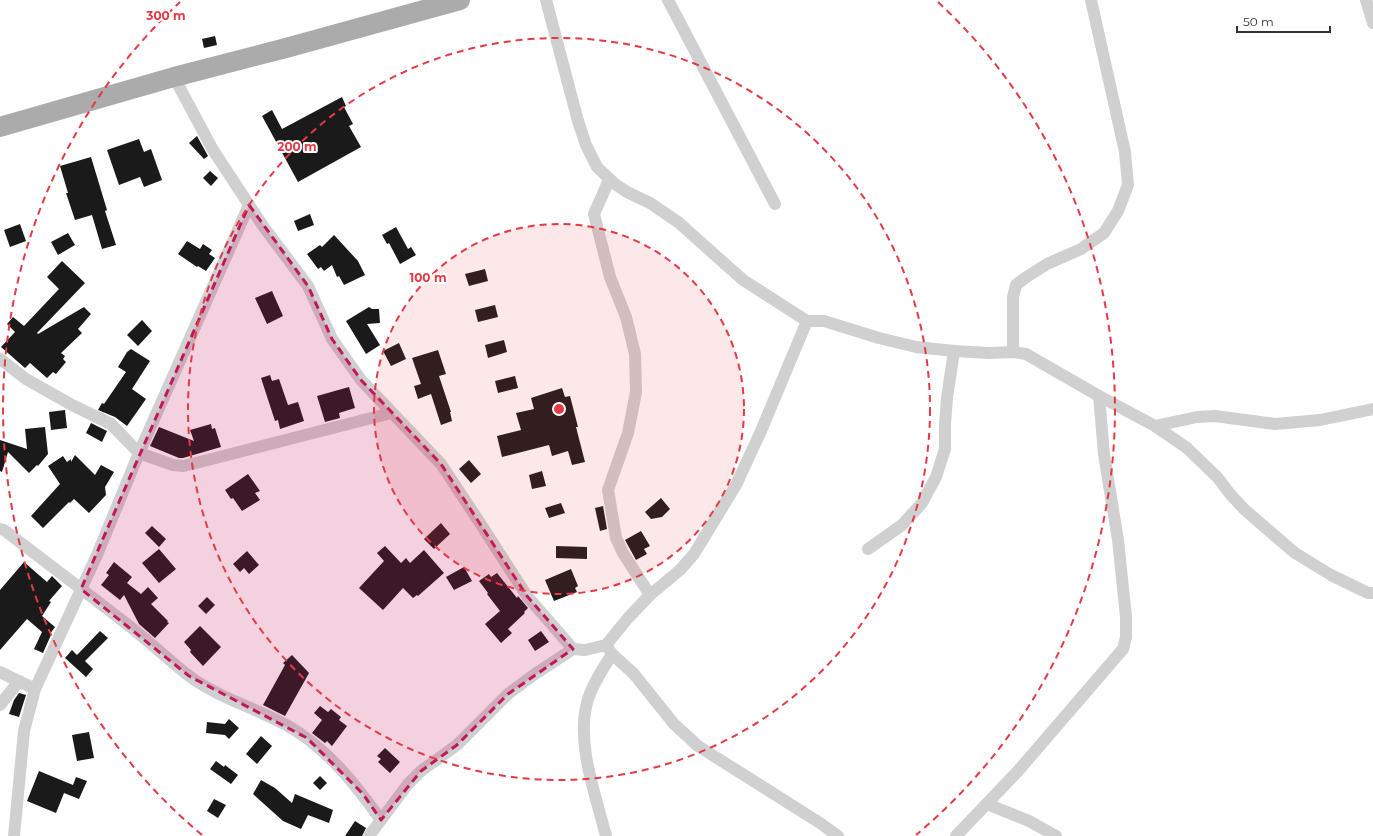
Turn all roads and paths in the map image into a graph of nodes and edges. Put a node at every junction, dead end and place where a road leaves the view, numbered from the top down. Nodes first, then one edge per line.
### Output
1 (460, 0) edge
2 (546, 0) edge
3 (668, 0) edge
4 (1092, 0) edge
5 (1366, 0) edge
6 (1373, 23) edge
7 (174, 77) junction
8 (0, 127) edge
9 (609, 180) junction
10 (775, 204) dead end
11 (250, 205) junction
12 (807, 321) junction
13 (954, 351) junction
14 (1013, 352) junction
15 (0, 359) edge
16 (1099, 396) junction
17 (1373, 409) edge
18 (391, 413) junction
19 (1155, 426) junction
20 (139, 453) junction
21 (0, 529) edge
22 (868, 549) dead end
23 (81, 589) junction
24 (1373, 593) edge
25 (650, 595) junction
26 (573, 649) junction
27 (609, 650) junction
28 (0, 672) edge
29 (19, 681) junction
30 (35, 689) junction
31 (0, 705) edge
32 (988, 804) junction
33 (381, 820) junction
34 (14, 836) edge
35 (369, 836) edge
36 (606, 836) edge
37 (838, 836) edge
38 (956, 836) edge
39 (1056, 836) edge

1 - 7 main road
2 - 9 street
3 - 10 street
4 - 14 street
5 - 6 street
7 - 8 main road
7 - 11 street
9 - 12 street
9 - 25 street
11 - 18 street
11 - 20 street
12 - 13 street
12 - 25 street
13 - 14 street
13 - 22 street
14 - 16 street
15 - 20 street
16 - 19 street
16 - 32 street
17 - 19 street
18 - 20 street
18 - 26 street
19 - 24 street
20 - 23 street
21 - 23 street
23 - 30 street
23 - 33 street
25 - 27 street
26 - 27 street
26 - 33 street
27 - 36 street
27 - 37 street
28 - 29 street
29 - 30 street
29 - 31 street
30 - 34 street
32 - 38 street
32 - 39 street
33 - 35 street

